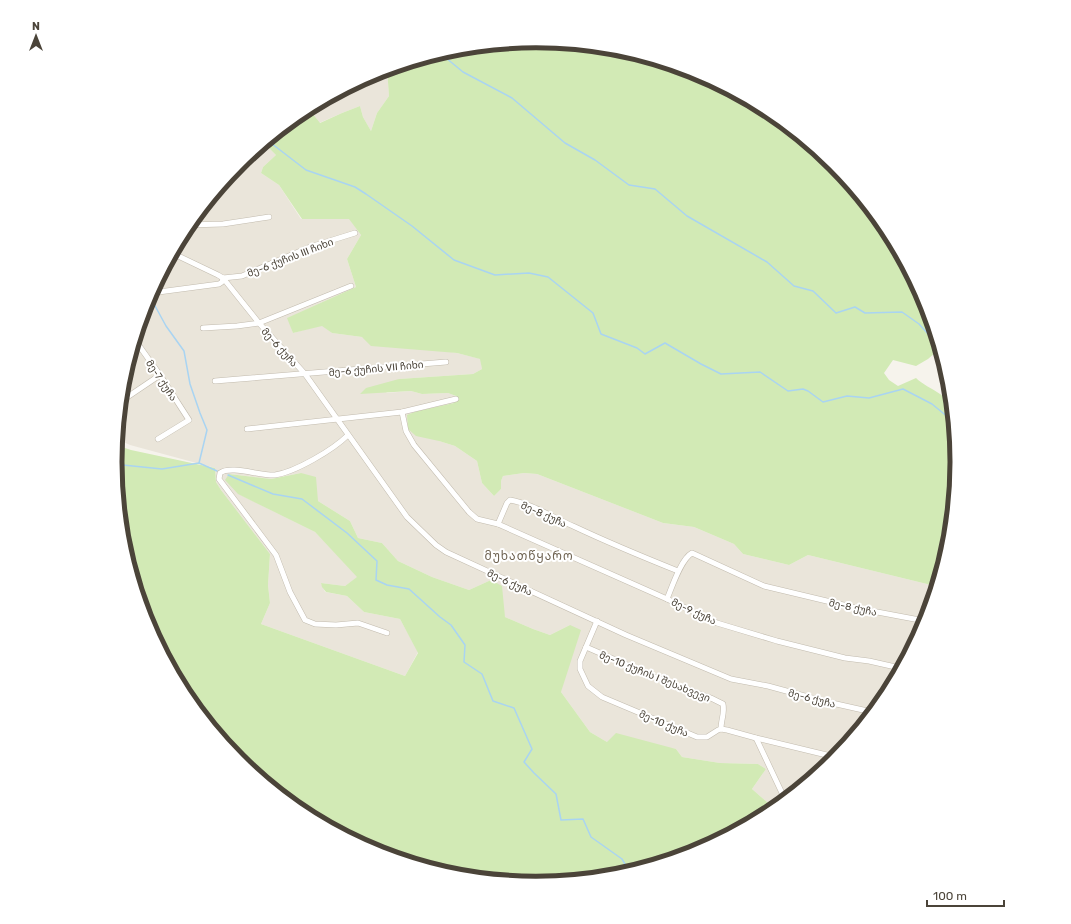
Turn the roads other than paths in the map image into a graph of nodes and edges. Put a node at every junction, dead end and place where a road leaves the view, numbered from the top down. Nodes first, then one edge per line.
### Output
1 (269, 218) dead end
2 (196, 225) edge
3 (355, 233) dead end
4 (177, 255) edge
5 (223, 278) junction
6 (351, 286) dead end
7 (158, 292) edge
8 (259, 323) junction
9 (203, 328) dead end
10 (139, 345) edge
11 (446, 362) dead end
12 (305, 374) junction
13 (160, 375) junction
14 (215, 381) dead end
15 (127, 398) edge
16 (456, 399) dead end
17 (402, 412) junction
18 (337, 419) junction
19 (247, 429) dead end
20 (348, 436) junction
21 (158, 439) dead end
22 (498, 524) junction
23 (678, 571) junction
24 (667, 599) junction
25 (918, 620) edge
26 (597, 622) junction
27 (387, 633) dead end
28 (586, 647) junction
29 (895, 667) edge
30 (866, 711) edge
31 (721, 729) junction
32 (756, 738) junction
33 (828, 755) edge
34 (782, 793) edge

1 - 2 street
3 - 5 street, მე-6 ქუჩის III ჩიხი
4 - 5 street, მე-6 ქუჩა
5 - 7 street
5 - 8 street, მე-6 ქუჩა
6 - 8 street
8 - 9 street
8 - 12 street, მე-6 ქუჩა
10 - 13 street, მე-7 ქუჩა
11 - 12 street, მე-6 ქუჩის VII ჩიხი
12 - 14 street, მე-6 ქუჩის VII ჩიხი
12 - 18 street, მე-6 ქუჩა
13 - 15 street
13 - 21 street, მე-7 ქუჩა
16 - 17 street
17 - 18 street
17 - 22 street
18 - 19 street
18 - 20 street, მე-6 ქუჩა
20 - 26 street, მე-6 ქუჩა
20 - 27 street
22 - 23 street, მე-8 ქუჩა
22 - 24 street, მე-9 ქუჩა
23 - 24 street, მე-8 ქუჩა
23 - 25 street, მე-8 ქუჩა
24 - 29 street, მე-9 ქუჩა
26 - 28 street, მე-10 ქუჩა
26 - 30 street, მე-6 ქუჩა
28 - 31 street, მე-10 ქუჩის I შესახვევი
28 - 31 street, მე-10 ქუჩა
31 - 32 street
32 - 33 street
32 - 34 street

